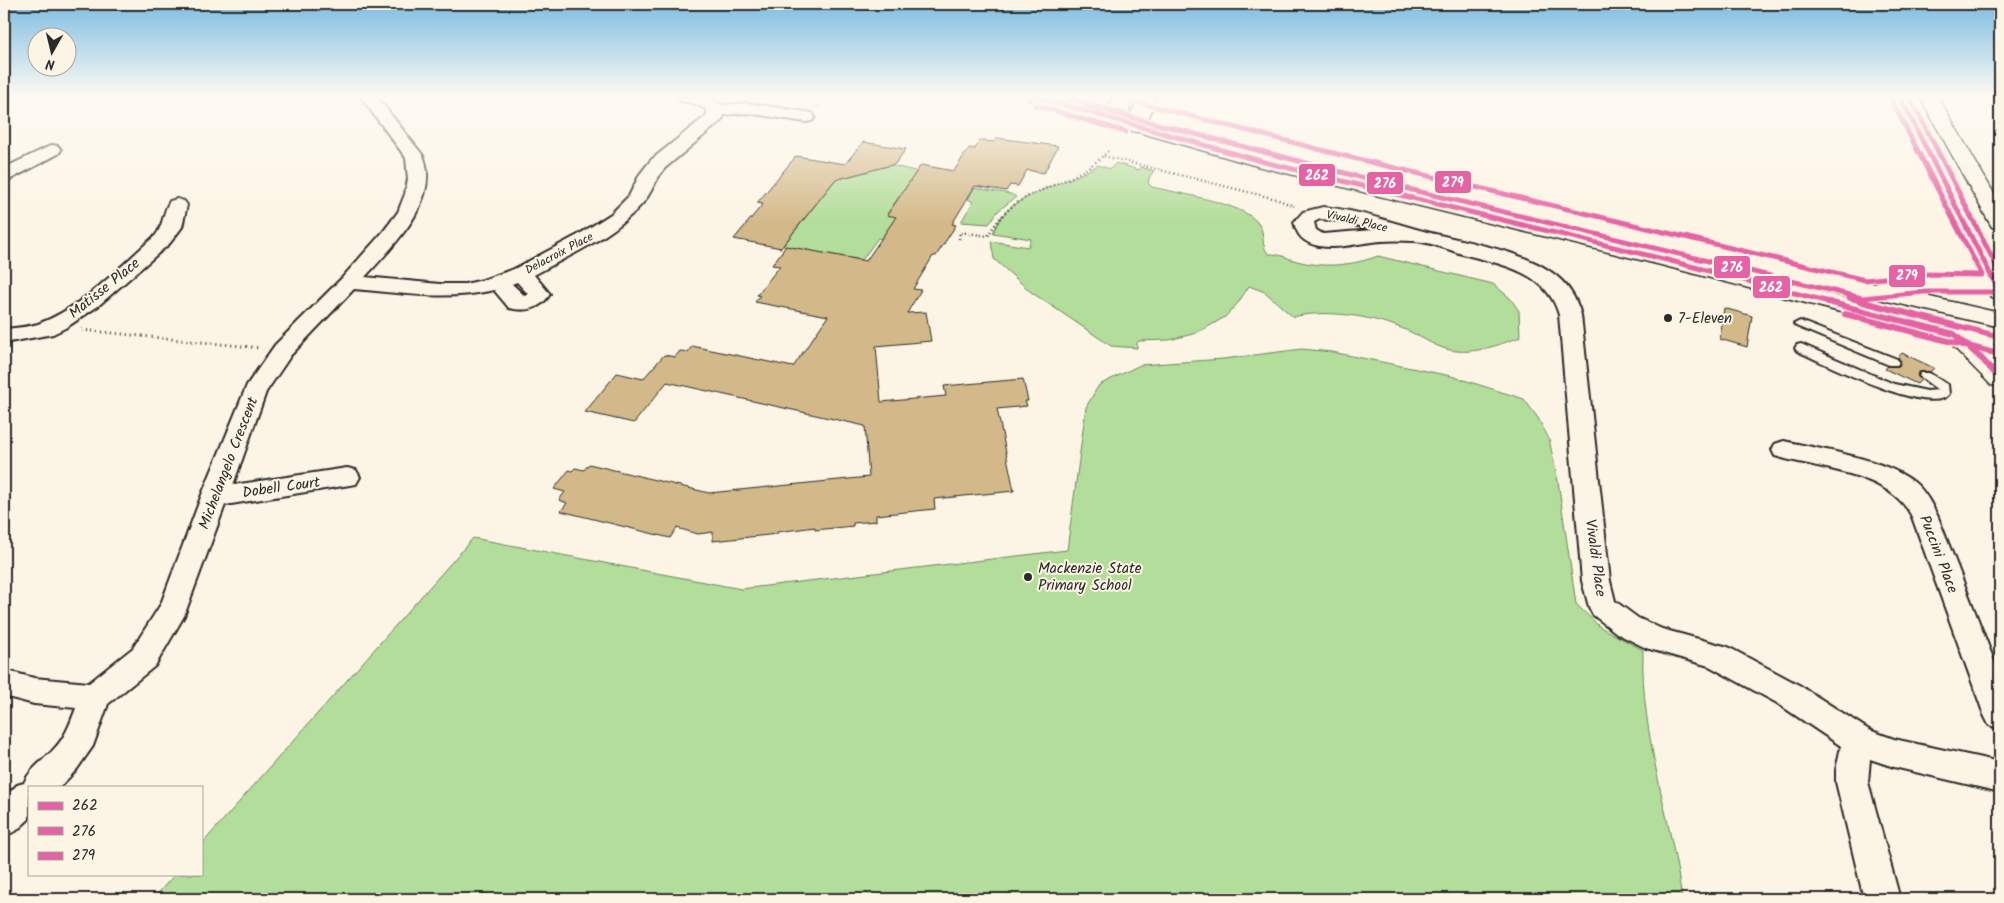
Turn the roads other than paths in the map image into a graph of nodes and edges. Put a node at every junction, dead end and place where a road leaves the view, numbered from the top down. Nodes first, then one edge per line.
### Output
1 (401, 139) edge
2 (689, 139) edge
3 (1206, 139) edge
4 (1245, 139) edge
5 (1922, 139) edge
6 (1954, 139) edge
7 (52, 150) dead end
8 (4, 175) edge
9 (176, 205) dead end
10 (2000, 222) edge
11 (1416, 235) dead end
12 (520, 273) junction
13 (349, 282) junction
14 (499, 282) junction
15 (1998, 288) edge
16 (1864, 289) junction
17 (2000, 320) edge
18 (1800, 324) dead end
19 (1954, 334) junction
20 (4, 336) edge
21 (2000, 346) edge
22 (1801, 348) dead end
23 (1893, 362) dead end
24 (1925, 376) dead end
25 (2000, 379) edge
26 (1784, 450) dead end
27 (347, 478) dead end
28 (214, 497) junction
29 (4, 683) edge
30 (95, 697) junction
31 (2000, 715) edge
32 (1858, 740) junction
33 (2000, 777) edge
34 (39, 786) edge
35 (28, 797) edge
36 (4, 820) edge
37 (1882, 899) edge

1 - 13 street, Michelangelo Crescent
2 - 12 street, Delacroix Place
3 - 19 main road
4 - 16 main road
5 - 15 main road
6 - 10 main road
7 - 8 street
9 - 20 street, Matisse Place
11 - 32 street, Vivaldi Place
12 - 14 street, Delacroix Place
12 - 14 street
13 - 14 street, Delacroix Place
13 - 28 street, Michelangelo Crescent
15 - 16 main road
16 - 17 main road
18 - 23 lane
19 - 21 main road
19 - 25 main road
22 - 24 lane
26 - 31 street, Puccini Place
27 - 28 street, Dobell Court
28 - 30 street, Michelangelo Crescent
29 - 30 street
30 - 34 street
32 - 33 street, Vivaldi Place
32 - 37 street
35 - 36 street

